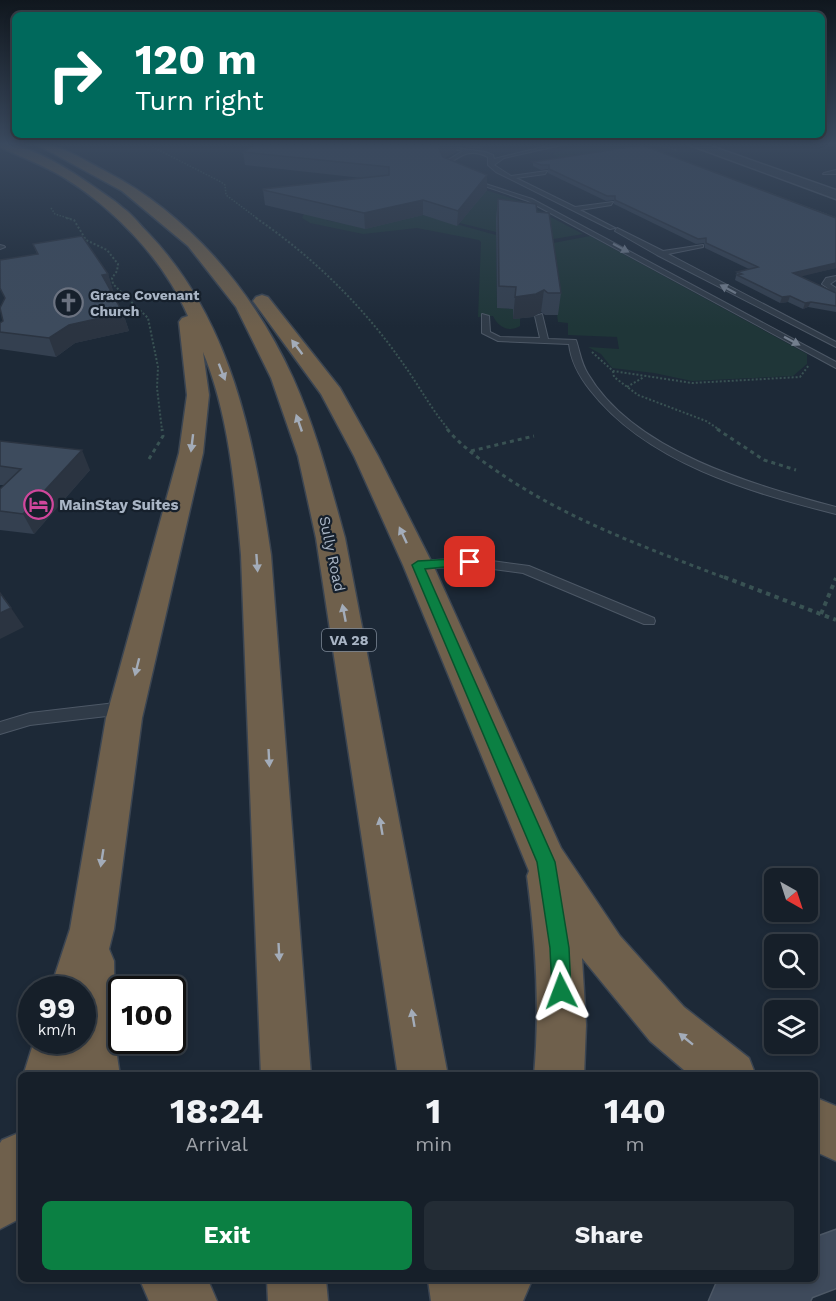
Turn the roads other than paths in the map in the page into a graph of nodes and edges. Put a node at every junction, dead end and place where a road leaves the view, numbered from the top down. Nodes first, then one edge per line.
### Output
1 (109, 205) edge
2 (153, 205) edge
3 (539, 205) edge
4 (567, 205) edge
5 (601, 205) edge
6 (576, 209) junction
7 (555, 213) junction
8 (190, 236) junction
9 (701, 246) edge
10 (661, 254) junction
11 (640, 258) junction
12 (167, 264) junction
13 (836, 278) edge
14 (836, 292) edge
15 (486, 316) dead end
16 (539, 316) edge
17 (545, 341) junction
18 (836, 345) edge
19 (836, 365) edge
20 (836, 511) edge
21 (418, 565) junction
22 (649, 621) dead end
23 (126, 708) junction
24 (0, 728) edge
25 (546, 862) junction
26 (92, 929) junction
27 (78, 976) edge
28 (55, 1054) edge
29 (49, 1072) edge
30 (94, 1072) edge
31 (286, 1072) edge
32 (422, 1072) edge
33 (559, 1072) edge
34 (726, 1072) edge
35 (818, 1125) edge
36 (836, 1134) edge
37 (18, 1165) edge
38 (0, 1201) edge
39 (836, 1259) edge
40 (818, 1266) edge
41 (297, 1282) edge
42 (458, 1282) edge
43 (501, 1282) edge
44 (784, 1282) edge
45 (298, 1301) edge
46 (461, 1301) edge
47 (493, 1301) edge
48 (740, 1301) edge

1 - 12 highway
2 - 8 highway, Sully Road / VA 28
3 - 7 lane
4 - 6 lane
5 - 6 lane
6 - 7 lane
6 - 10 lane
7 -> 11 lane
21 -> 8 highway
32 -> 8 highway, Sully Road / VA 28
9 - 10 lane
10 - 11 lane
18 -> 10 lane
11 -> 19 lane
12 -> 23 highway
12 -> 31 highway
13 - 14 lane
15 - 17 lane
16 - 17 lane
17 - 20 lane
21 - 22 lane
21 - 25 highway
23 - 24 lane
23 -> 26 highway
25 - 33 highway
34 -> 25 highway
26 - 27 highway
26 - 30 highway
28 - 29 highway
35 - 36 highway
37 - 38 highway
39 - 40 main road
41 - 45 highway
42 - 46 highway
43 - 47 highway
44 - 48 main road

